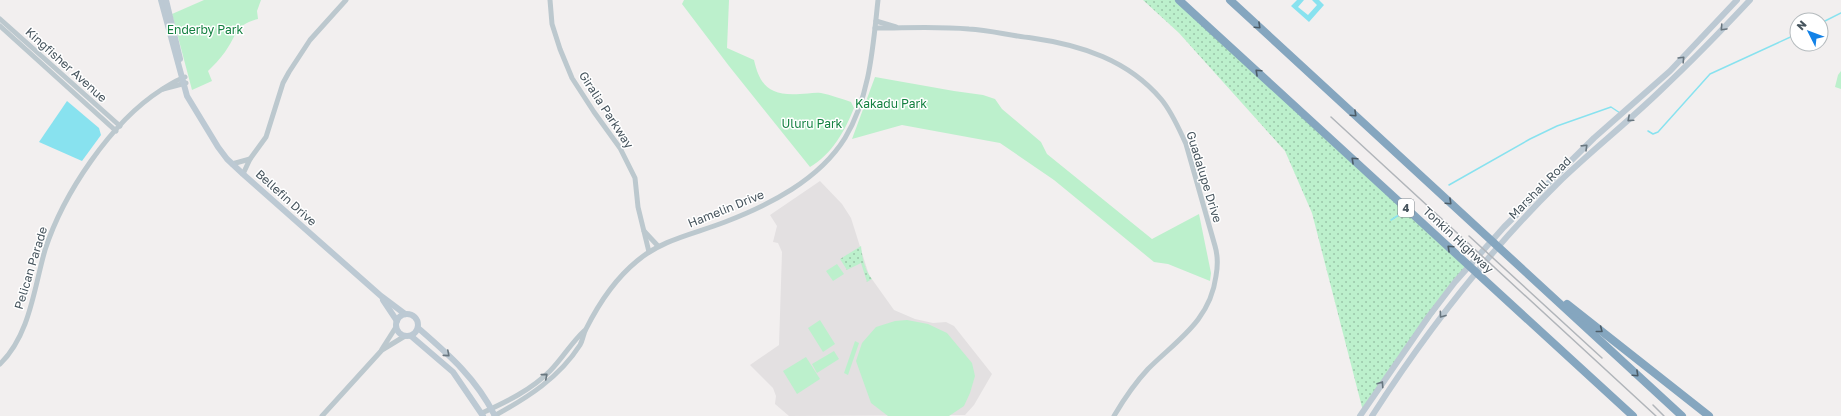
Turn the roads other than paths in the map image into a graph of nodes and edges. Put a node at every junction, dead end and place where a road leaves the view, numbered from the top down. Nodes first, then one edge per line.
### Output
1 (161, 0) edge
2 (166, 0) edge
3 (346, 0) edge
4 (550, 0) edge
5 (878, 0) edge
6 (1179, 0) edge
7 (1230, 0) edge
8 (1737, 0) edge
9 (1750, 0) edge
10 (0, 19) edge
11 (876, 21) junction
12 (0, 26) edge
13 (896, 27) junction
14 (875, 28) junction
15 (184, 81) junction
16 (120, 126) junction
17 (116, 131) junction
18 (250, 159) junction
19 (232, 164) junction
20 (243, 174) junction
21 (644, 231) junction
22 (658, 246) junction
23 (649, 252) junction
24 (1515, 262) junction
25 (1492, 287) junction
26 (381, 296) junction
27 (405, 314) junction
28 (396, 324) junction
29 (418, 328) junction
30 (585, 331) junction
31 (408, 336) junction
32 (382, 350) junction
33 (0, 364) edge
34 (491, 409) junction
35 (482, 415) edge
36 (322, 416) edge
37 (494, 416) edge
38 (1114, 416) edge
39 (1360, 416) edge
40 (1372, 416) edge
41 (1628, 416) edge
42 (1633, 416) edge
43 (1682, 416) edge
44 (1709, 416) edge

1 - 15 main road, Bellefin Drive
2 - 15 main road, Bellefin Drive
3 - 18 street
4 - 21 street, Giralia Parkway
5 - 11 street, Hamelin Drive
25 -> 6 highway, Tonkin Highway / 4
7 -> 24 highway, Tonkin Highway
39 -> 8 main road, Marshall Road
9 -> 40 main road, Marshall Road
10 - 16 street, Kingfisher Avenue
11 - 13 street, Guadalupe Drive
11 - 14 street, Hamelin Drive
12 - 17 street, Kingfisher Avenue
13 - 14 street, Guadalupe Drive
13 - 38 street, Guadalupe Drive
14 - 22 street, Hamelin Drive
15 - 16 street, Pelican Parade
15 - 19 main road, Bellefin Drive
16 - 17 street, Pelican Parade
17 - 33 street, Pelican Parade
18 - 19 street
18 - 20 street
19 - 20 main road, Bellefin Drive
20 - 26 main road, Bellefin Drive
21 - 22 street, Giralia Parkway
21 - 23 street, Giralia Parkway
22 - 23 street, Hamelin Drive
23 - 30 street, Hamelin Drive
24 -> 43 highway, Tonkin Highway
24 -> 44 highway
25 - 41 highway
25 - 42 highway, Tonkin Highway / 4
26 - 27 main road, Bellefin Drive
26 - 28 main road, Bellefin Drive
27 - 28 main road
27 - 29 main road
28 - 31 main road
28 - 32 street
29 - 31 main road
29 -> 34 main road
34 -> 30 street, Hamelin Drive
30 - 37 street, Hamelin Drive
31 - 32 street
31 - 35 main road
32 - 36 street
34 - 35 street, Hamelin Drive
34 - 37 main road

